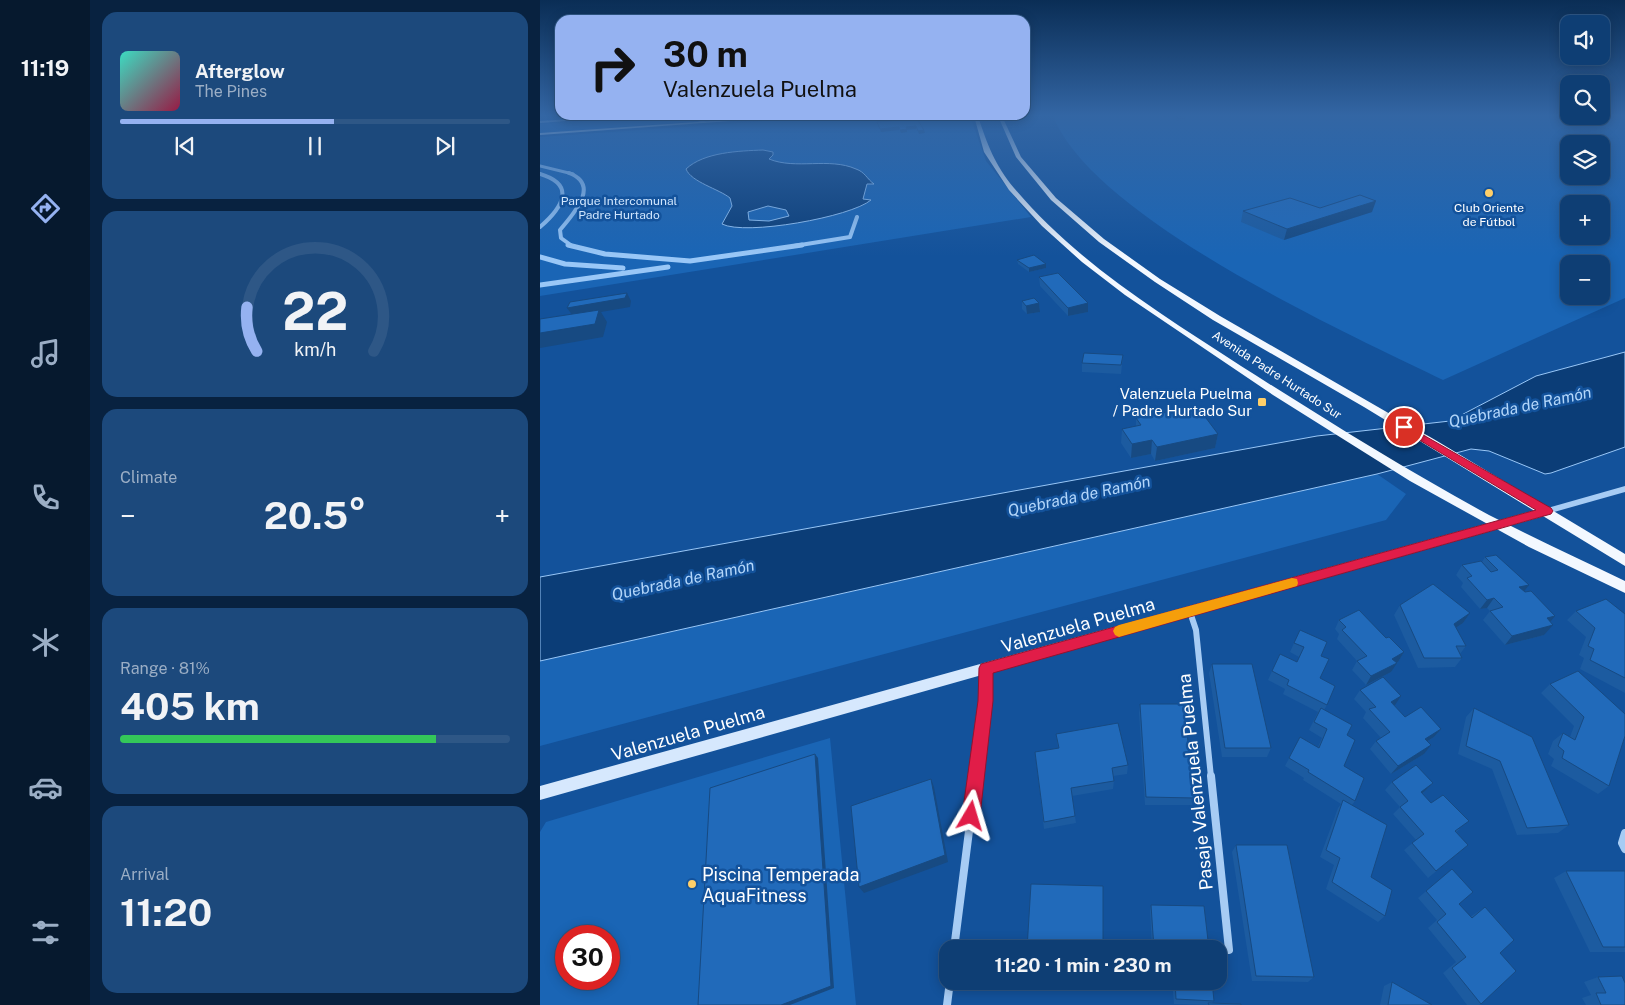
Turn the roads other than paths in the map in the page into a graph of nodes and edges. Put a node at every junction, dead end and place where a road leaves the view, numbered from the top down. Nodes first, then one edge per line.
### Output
1 (993, 163) edge
2 (1023, 163) edge
3 (1625, 489) edge
4 (1547, 511) junction
5 (1499, 525) junction
6 (1625, 561) edge
7 (1625, 587) edge
8 (1190, 612) junction
9 (986, 668) junction
10 (540, 793) edge
11 (1625, 833) edge
12 (1624, 846) edge
13 (955, 940) edge
14 (1229, 950) dead end
15 (949, 990) edge
16 (947, 1005) edge

1 - 5 main road, Avenida Padre Hurtado Sur
2 - 4 main road, Avenida Padre Hurtado Sur
3 - 4 street, Valenzuela Puelma
4 - 5 main road, Valenzuela Puelma
4 - 6 main road, Avenida Padre Hurtado Sur
5 - 7 main road, Avenida Padre Hurtado Sur
5 - 8 main road, Valenzuela Puelma
8 - 9 main road, Valenzuela Puelma
8 - 14 street, Pasaje Valenzuela Puelma
9 - 10 main road, Valenzuela Puelma
9 - 13 street
11 - 12 street
15 - 16 street

